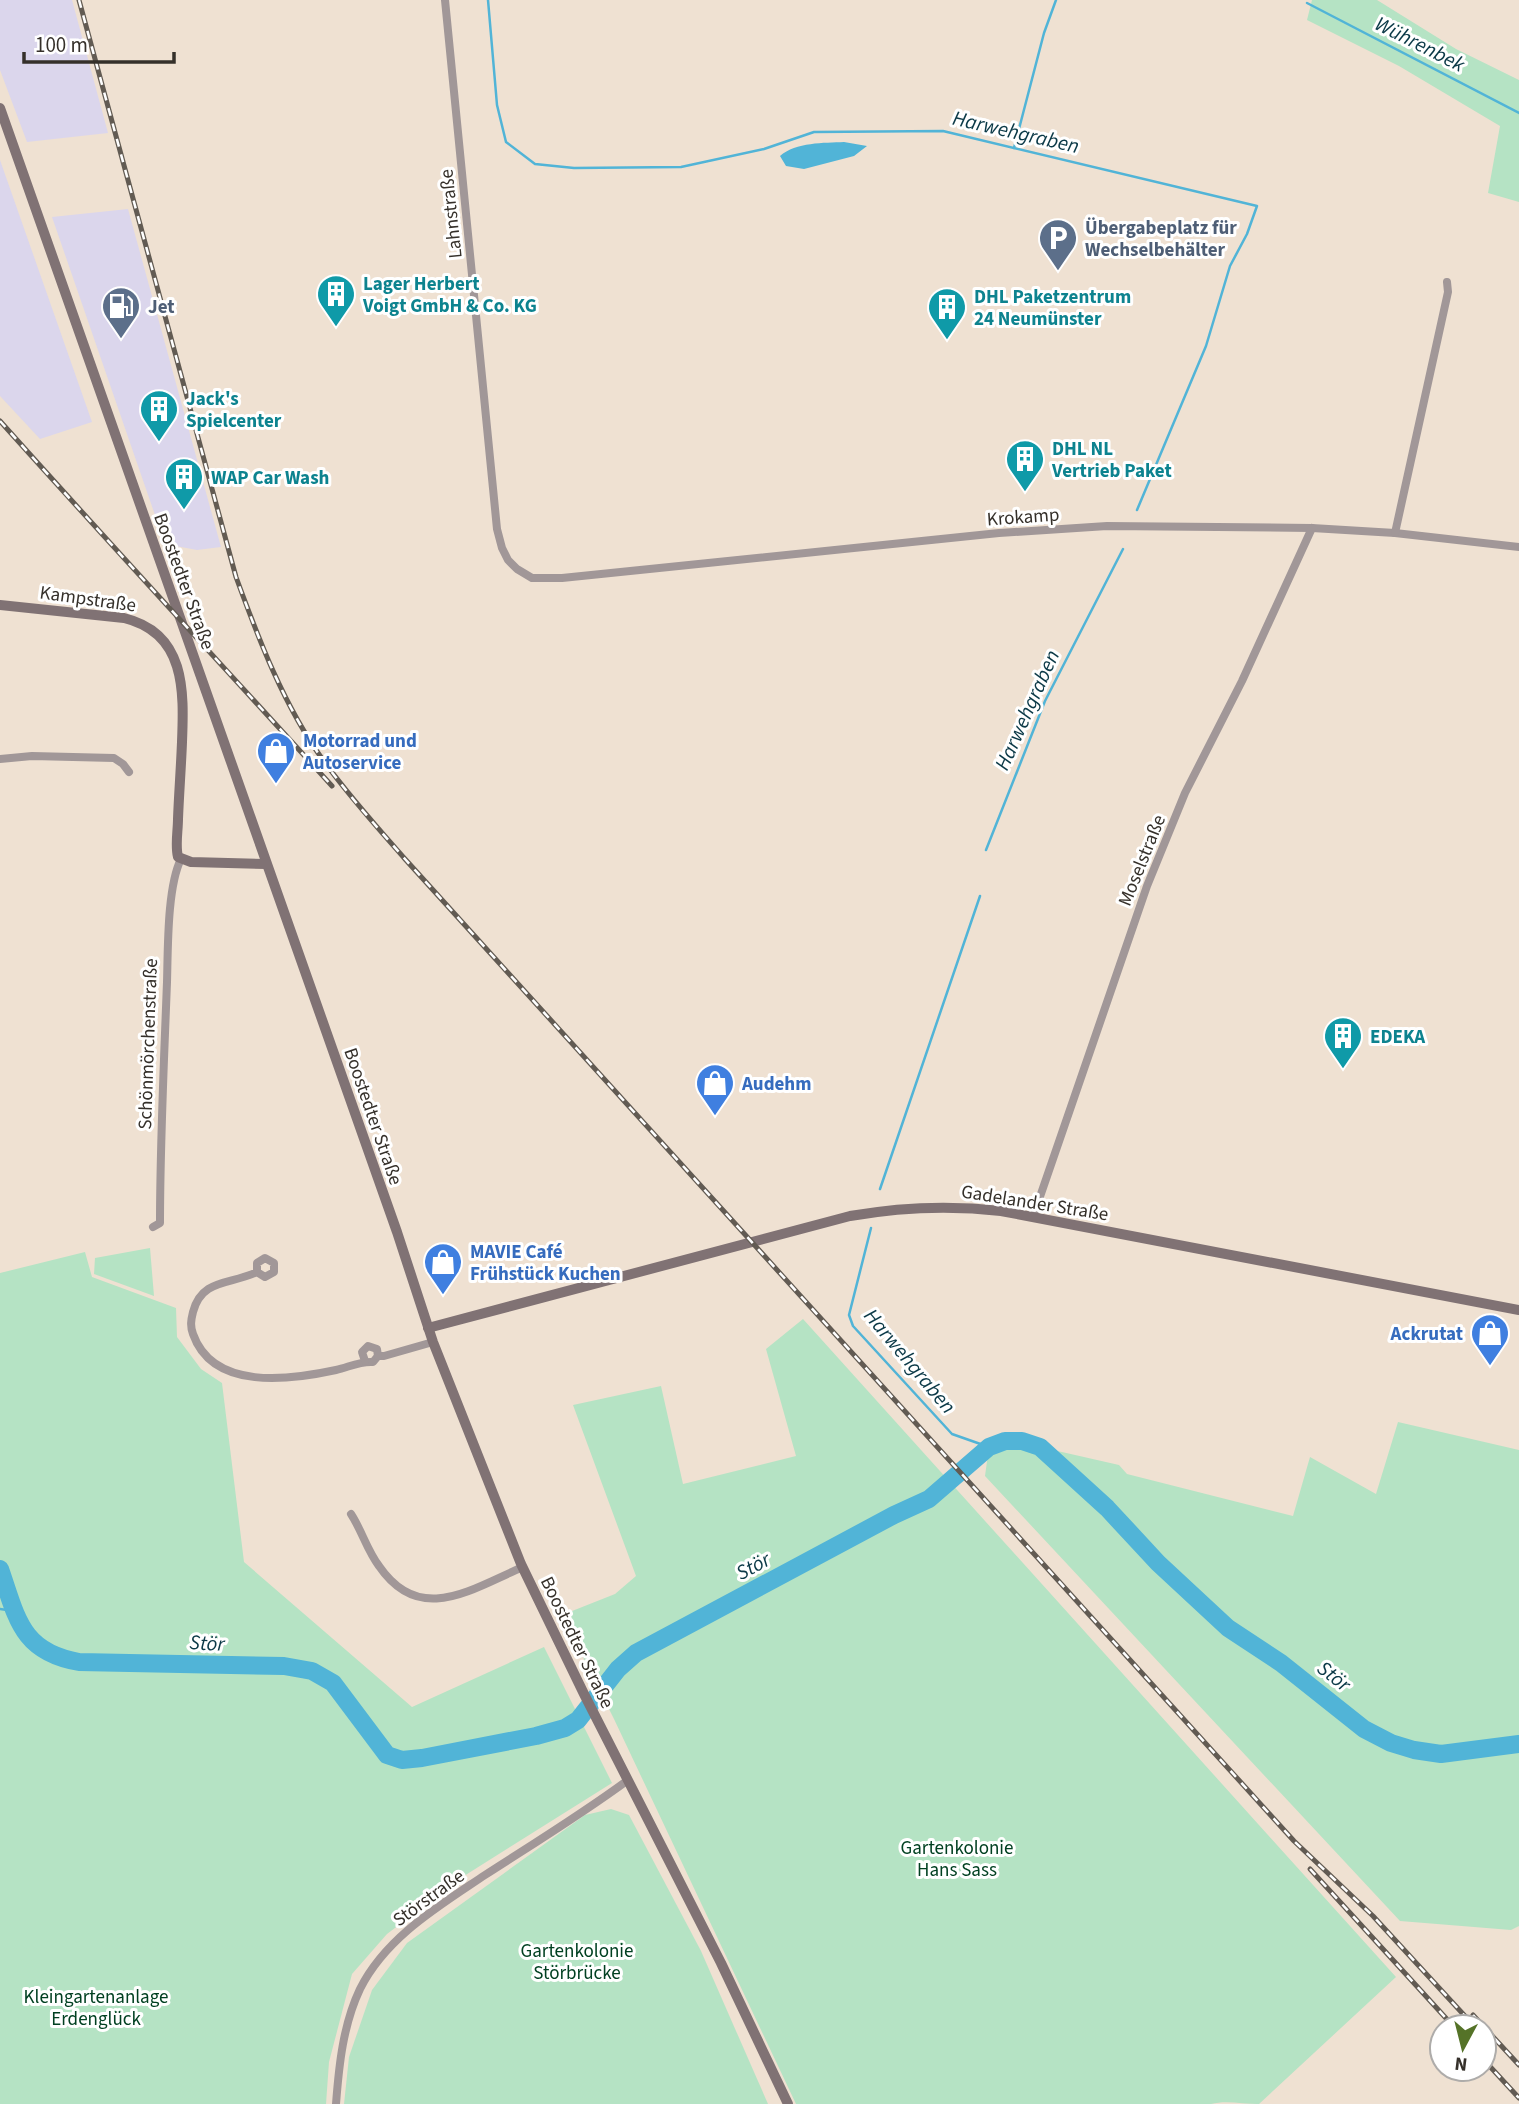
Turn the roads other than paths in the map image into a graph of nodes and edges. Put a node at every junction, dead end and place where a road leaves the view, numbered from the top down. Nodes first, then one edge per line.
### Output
1 (444, 0) edge
2 (0, 108) edge
3 (1447, 282) dead end
4 (1312, 528) junction
5 (1395, 533) junction
6 (1519, 547) edge
7 (532, 578) joint
8 (0, 605) edge
9 (164, 641) joint
10 (0, 759) edge
11 (129, 772) dead end
12 (181, 859) junction
13 (267, 864) junction
14 (1033, 1217) junction
15 (153, 1227) dead end
16 (257, 1272) dead end
17 (1519, 1310) edge
18 (428, 1328) junction
19 (433, 1342) junction
20 (378, 1356) junction
21 (365, 1361) junction
22 (351, 1514) dead end
23 (523, 1567) junction
24 (628, 1780) junction
25 (336, 2104) edge
26 (788, 2104) edge

1 - 7 street, Lahnstraße
2 - 13 street, Boostedter Straße
3 - 5 street
4 - 5 street, Krokamp
4 - 7 street, Krokamp
4 - 14 street, Moselstraße
5 - 6 street, Krokamp
8 - 9 street, Kampstraße
9 - 12 street, Schönmörchenstraße
10 - 11 street
12 - 13 street
12 - 15 street, Schönmörchenstraße
13 - 18 street, Boostedter Straße
14 - 17 street, Gadelander Straße
14 - 18 street, Gadelander Straße
16 - 21 street
18 - 19 street, Boostedter Straße
19 - 20 street
19 - 23 street, Boostedter Straße
20 - 21 street
20 - 21 street
22 - 23 street
23 - 24 street, Boostedter Straße
24 - 25 street, Störstraße
24 - 26 street, Boostedter Straße

